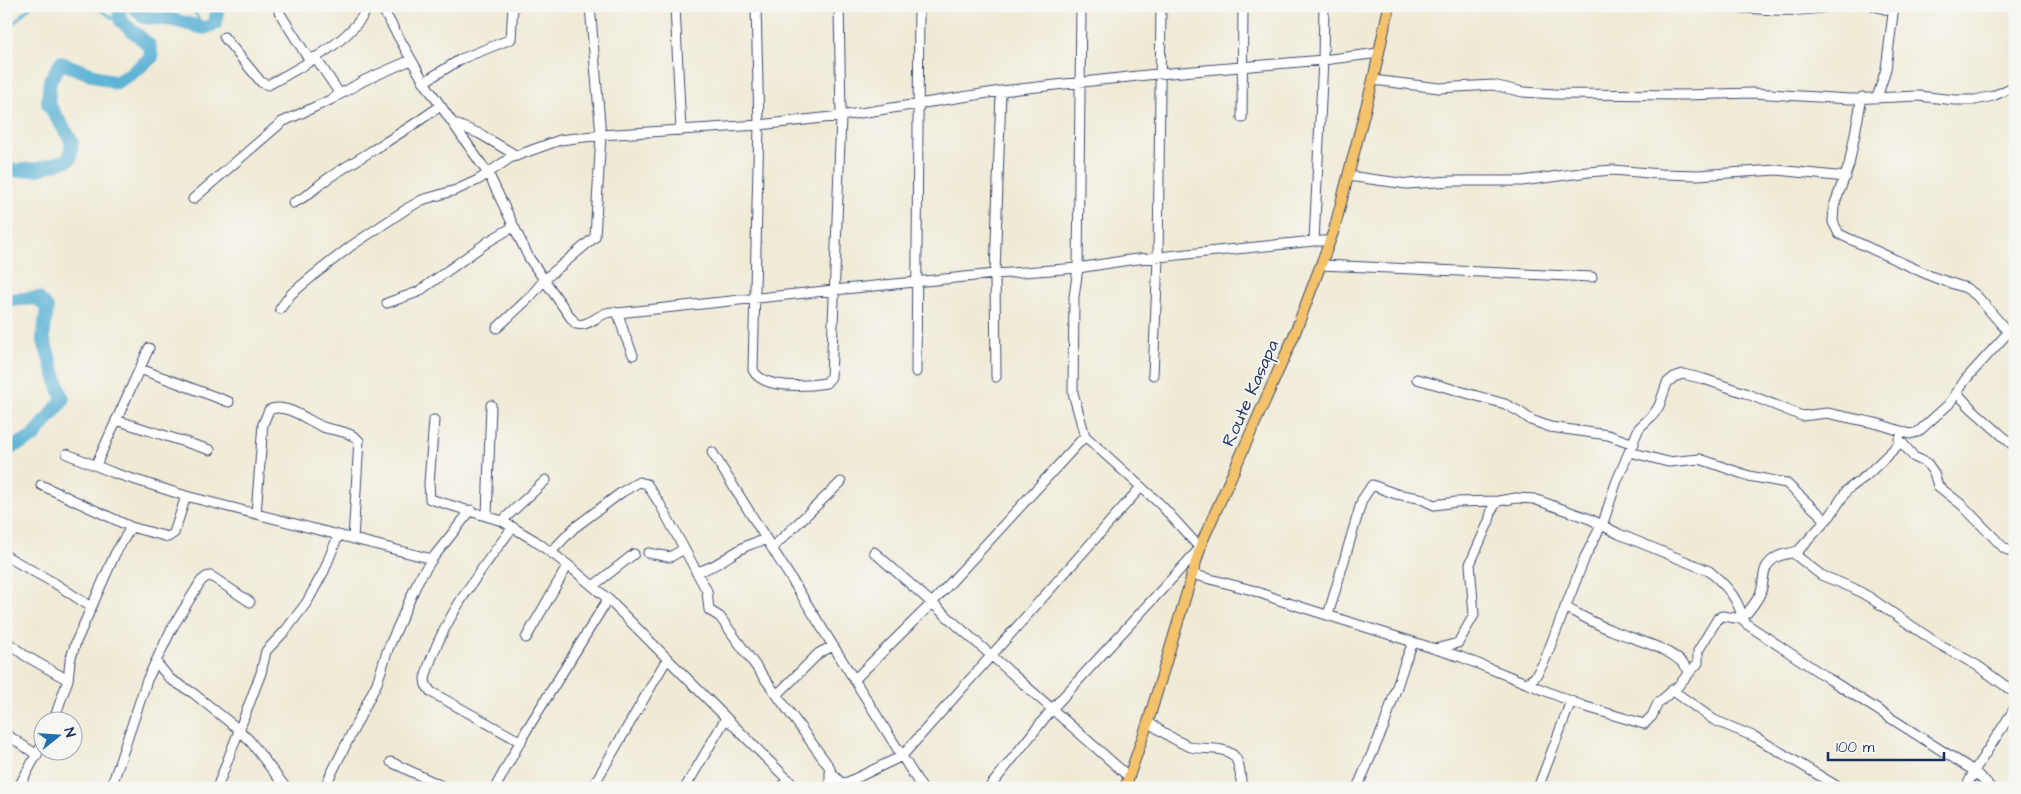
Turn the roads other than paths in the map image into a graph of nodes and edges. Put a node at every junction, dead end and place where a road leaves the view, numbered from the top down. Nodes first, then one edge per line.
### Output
1 (368, 6) edge
2 (381, 6) edge
3 (513, 6) edge
4 (590, 6) edge
5 (675, 6) edge
6 (756, 6) edge
7 (839, 6) edge
8 (919, 6) edge
9 (1081, 6) edge
10 (1161, 6) edge
11 (1243, 6) edge
12 (1324, 6) edge
13 (1389, 6) edge
14 (1721, 6) edge
15 (1832, 6) edge
16 (1874, 6) edge
17 (1753, 8) edge
18 (1893, 8) edge
19 (279, 12) dead end
20 (224, 37) dead end
21 (1379, 53) junction
22 (313, 59) junction
23 (411, 60) junction
24 (1323, 60) junction
25 (1242, 68) junction
26 (1160, 74) junction
27 (1373, 80) junction
28 (424, 82) junction
29 (1079, 83) junction
30 (2015, 86) edge
31 (1001, 91) junction
32 (340, 94) junction
33 (1862, 98) junction
34 (1877, 98) junction
35 (919, 102) junction
36 (440, 106) junction
37 (841, 116) junction
38 (1242, 118) dead end
39 (453, 123) junction
40 (759, 125) junction
41 (681, 131) junction
42 (601, 135) junction
43 (517, 156) junction
44 (488, 175) junction
45 (1348, 176) junction
46 (1846, 177) junction
47 (193, 199) dead end
48 (293, 203) dead end
49 (513, 227) junction
50 (1314, 241) junction
51 (1330, 241) junction
52 (1158, 258) junction
53 (1321, 265) junction
54 (1078, 268) junction
55 (995, 274) junction
56 (1592, 277) dead end
57 (545, 279) junction
58 (917, 283) junction
59 (834, 290) junction
60 (756, 299) junction
61 (387, 304) dead end
62 (280, 309) dead end
63 (618, 313) junction
64 (2015, 325) edge
65 (497, 328) dead end
66 (2008, 332) junction
67 (149, 348) dead end
68 (633, 355) dead end
69 (140, 369) junction
70 (916, 372) dead end
71 (1153, 375) dead end
72 (996, 376) dead end
73 (1417, 379) dead end
74 (1956, 392) junction
75 (229, 402) dead end
76 (491, 405) dead end
77 (116, 420) junction
78 (434, 420) dead end
79 (1892, 429) junction
80 (1085, 436) junction
81 (1901, 442) junction
82 (2015, 447) edge
83 (1632, 448) junction
84 (210, 450) dead end
85 (712, 452) dead end
86 (67, 454) dead end
87 (96, 465) junction
88 (546, 480) dead end
89 (841, 482) dead end
90 (42, 485) dead end
91 (1141, 487) junction
92 (186, 496) junction
93 (1498, 501) junction
94 (471, 510) junction
95 (256, 514) junction
96 (487, 515) junction
97 (1826, 520) junction
98 (502, 521) junction
99 (1602, 525) junction
100 (131, 527) junction
101 (513, 527) junction
102 (338, 536) junction
103 (353, 540) junction
104 (770, 544) junction
105 (1200, 548) junction
106 (684, 549) junction
107 (551, 552) junction
108 (874, 552) dead end
109 (648, 553) dead end
110 (1793, 553) junction
111 (634, 554) dead end
112 (2015, 554) edge
113 (6, 556) edge
114 (432, 559) junction
115 (568, 565) junction
116 (696, 572) junction
117 (1192, 574) junction
118 (593, 586) junction
119 (608, 599) junction
120 (250, 602) dead end
121 (932, 604) junction
122 (91, 607) junction
123 (1565, 607) junction
124 (1328, 615) junction
125 (1742, 619) junction
126 (526, 638) dead end
127 (6, 642) edge
128 (1413, 642) junction
129 (833, 646) junction
130 (1433, 650) junction
131 (992, 656) junction
132 (666, 658) junction
133 (156, 662) junction
134 (1690, 672) junction
135 (68, 680) junction
136 (854, 680) junction
137 (1527, 683) junction
138 (1672, 690) junction
139 (2015, 693) edge
140 (777, 694) junction
141 (1571, 701) junction
142 (1052, 709) junction
143 (2014, 711) edge
144 (57, 712) edge
145 (726, 718) junction
146 (1148, 722) junction
147 (238, 729) junction
148 (6, 734) edge
149 (521, 742) junction
150 (32, 752) edge
151 (902, 756) junction
152 (33, 762) edge
153 (391, 762) dead end
154 (1974, 771) junction
155 (831, 772) junction
156 (1128, 776) junction
157 (788, 779) junction
158 (18, 788) edge
159 (110, 788) edge
160 (217, 788) edge
161 (286, 788) edge
162 (324, 788) edge
163 (446, 788) edge
164 (495, 788) edge
165 (592, 788) edge
166 (685, 788) edge
167 (781, 788) edge
168 (796, 788) edge
169 (830, 788) edge
170 (922, 788) edge
171 (989, 788) edge
172 (1125, 788) edge
173 (1242, 788) edge
174 (1357, 788) edge
175 (1538, 788) edge
176 (1840, 788) edge
177 (1966, 788) edge
178 (1991, 788) edge

1 - 22 street
2 - 23 street
3 - 28 street
4 - 42 street
5 - 41 street
6 - 40 street
7 - 37 street
8 - 35 street
9 - 29 street
10 - 26 street
11 - 25 street
12 - 24 street
13 - 21 main road, Route Kasapa
14 - 17 street
15 - 17 street
16 - 18 street
18 - 34 street
19 - 22 street
20 - 22 street
21 - 24 street
21 - 27 main road, Route Kasapa
22 - 32 street
23 - 28 street
23 - 32 street
24 - 25 street
24 - 50 street
25 - 26 street
25 - 38 street
26 - 29 street
26 - 52 street
27 - 33 street
27 - 45 main road, Route Kasapa
28 - 36 street
29 - 31 street
29 - 54 street
30 - 34 street
31 - 35 street
31 - 55 street
32 - 47 street
33 - 34 street
33 - 46 street
35 - 37 street
35 - 58 street
36 - 39 street
36 - 48 street
37 - 40 street
37 - 59 street
39 - 43 street
39 - 44 street
40 - 41 street
40 - 60 street
41 - 42 street
42 - 43 street
42 - 57 street
43 - 44 street
44 - 49 street
44 - 62 street
45 - 46 street
45 - 51 main road, Route Kasapa
46 - 66 street
49 - 57 street
49 - 61 street
50 - 51 street
50 - 52 street
51 - 53 main road, Route Kasapa
52 - 54 street
52 - 71 street
53 - 56 street
53 - 105 main road, Route Kasapa
54 - 55 street
54 - 80 street
55 - 58 street
55 - 72 street
57 - 63 street
57 - 65 street
58 - 59 street
58 - 70 street
59 - 60 street
59 - 60 street
60 - 63 street
63 - 68 street
64 - 66 street
66 - 74 street
67 - 69 street
69 - 75 street
69 - 77 street
73 - 83 street
74 - 79 street
74 - 82 street
76 - 96 street
77 - 84 street
77 - 87 street
78 - 94 street
79 - 81 street
79 - 83 street
80 - 91 street
80 - 121 street
81 - 97 street
81 - 112 street
83 - 97 street
83 - 99 street
85 - 104 street
86 - 87 street
87 - 92 street
88 - 98 street
89 - 104 street
90 - 100 street
91 - 105 street
91 - 131 street
92 - 95 street
92 - 100 street
93 - 99 street
93 - 124 street
93 - 130 street
94 - 96 street
94 - 114 street
95 - 102 street
95 - 103 street
96 - 98 street
97 - 110 street
98 - 101 street
99 - 123 street
99 - 125 street
100 - 122 street
101 - 107 street
101 - 149 street
102 - 103 street
102 - 147 street
103 - 114 street
104 - 116 street
104 - 129 street
105 - 117 main road, Route Kasapa
105 - 142 street
106 - 107 street
106 - 109 street
106 - 116 street
107 - 115 street
108 - 121 street
110 - 125 street
110 - 139 street
111 - 118 street
113 - 122 street
114 - 162 street
115 - 118 street
115 - 126 street
116 - 140 street
117 - 124 street
117 - 146 main road, Route Kasapa
118 - 119 street
119 - 132 street
119 - 149 street
120 - 133 street
121 - 131 street
121 - 136 street
122 - 135 street
123 - 134 street
123 - 137 street
124 - 128 street
125 - 134 street
125 - 154 street
127 - 135 street
128 - 130 street
128 - 174 street
129 - 136 street
129 - 140 street
130 - 137 street
131 - 142 street
131 - 151 street
132 - 145 street
132 - 165 street
133 - 147 street
133 - 159 street
134 - 138 street
135 - 144 street
136 - 151 street
137 - 141 street
138 - 141 street
138 - 176 street
140 - 155 street
141 - 175 street
142 - 156 street
142 - 171 street
143 - 154 street
145 - 157 street
145 - 166 street
146 - 156 main road, Route Kasapa
146 - 173 street
147 - 160 street
147 - 161 street
148 - 150 street
149 - 164 street
151 - 155 street
151 - 170 street
152 - 158 street
153 - 163 street
154 - 177 street
154 - 178 street
155 - 169 street
156 - 172 main road, Route Kasapa
157 - 167 street
157 - 168 street

